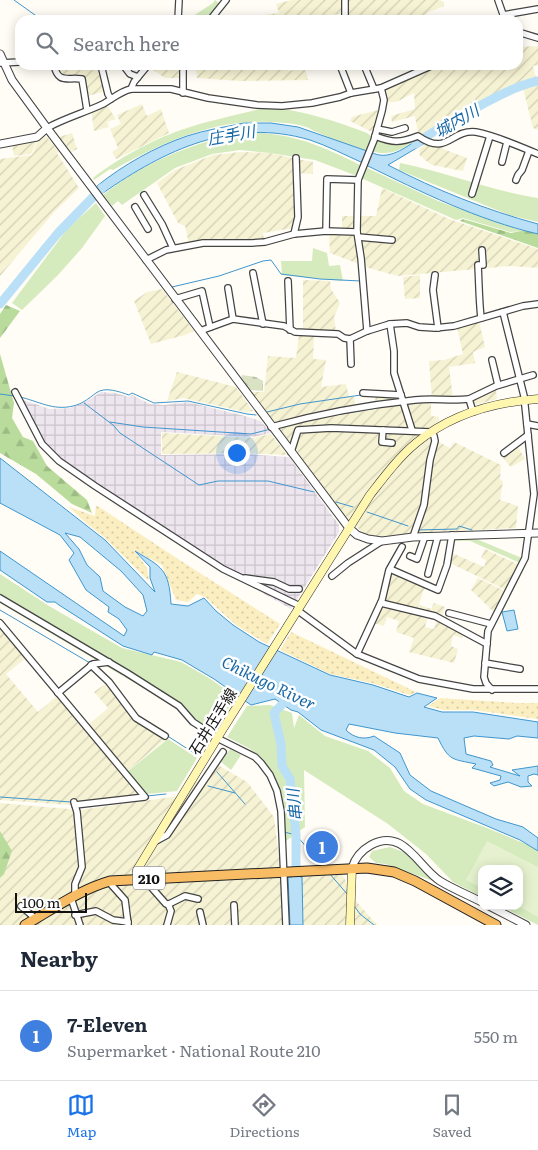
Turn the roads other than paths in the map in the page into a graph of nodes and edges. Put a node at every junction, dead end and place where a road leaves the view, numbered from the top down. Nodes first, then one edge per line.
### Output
1 (178, 0) edge
2 (226, 0) edge
3 (345, 0) edge
4 (498, 0) edge
5 (538, 9) edge
6 (178, 15) edge
7 (214, 15) edge
8 (345, 15) edge
9 (503, 15) edge
10 (512, 15) edge
11 (523, 34) edge
12 (538, 38) edge
13 (0, 54) edge
14 (15, 62) edge
15 (2, 63) edge
16 (55, 70) edge
17 (102, 70) edge
18 (127, 70) edge
19 (144, 70) edge
20 (184, 70) edge
21 (342, 70) edge
22 (367, 70) edge
23 (421, 70) edge
24 (138, 77) junction
25 (377, 88) junction
26 (132, 89) junction
27 (183, 93) junction
28 (351, 93) junction
29 (111, 99) junction
30 (87, 110) junction
31 (47, 128) junction
32 (405, 128) dead end
33 (377, 129) junction
34 (490, 136) junction
35 (374, 138) junction
36 (507, 142) junction
37 (0, 144) edge
38 (529, 151) junction
39 (538, 154) edge
40 (296, 158) dead end
41 (502, 162) dead end
42 (359, 177) junction
43 (516, 180) dead end
44 (472, 194) dead end
45 (144, 195) dead end
46 (135, 208) dead end
47 (158, 219) junction
48 (326, 231) junction
49 (294, 234) junction
50 (358, 234) junction
51 (392, 240) dead end
52 (173, 248) junction
53 (482, 250) dead end
54 (146, 260) junction
55 (253, 273) dead end
56 (435, 275) dead end
57 (288, 281) dead end
58 (228, 288) dead end
59 (175, 298) junction
60 (538, 304) edge
61 (503, 312) junction
62 (481, 318) junction
63 (233, 319) junction
64 (263, 324) junction
65 (390, 324) junction
66 (210, 327) junction
67 (438, 328) junction
68 (290, 330) junction
69 (200, 331) junction
70 (367, 331) junction
71 (350, 339) junction
72 (492, 360) dead end
73 (351, 364) dead end
74 (533, 375) dead end
75 (519, 379) junction
76 (498, 385) junction
77 (15, 392) dead end
78 (364, 393) dead end
79 (401, 395) junction
80 (469, 399) junction
81 (538, 399) edge
82 (524, 400) junction
83 (404, 402) junction
84 (473, 412) junction
85 (299, 421) junction
86 (527, 424) junction
87 (271, 426) junction
88 (538, 426) edge
89 (298, 430) junction
90 (383, 430) junction
91 (412, 430) junction
92 (431, 432) junction
93 (528, 435) junction
94 (392, 443) dead end
95 (291, 452) junction
96 (504, 453) dead end
97 (349, 528) junction
98 (528, 533) junction
99 (538, 533) edge
100 (452, 535) junction
101 (425, 536) junction
102 (438, 536) junction
103 (413, 537) junction
104 (382, 541) junction
105 (402, 547) dead end
106 (410, 556) dead end
107 (390, 569) junction
108 (428, 574) dead end
109 (236, 576) junction
110 (332, 576) dead end
111 (298, 589) dead end
112 (0, 598) edge
113 (381, 603) junction
114 (296, 611) junction
115 (449, 613) dead end
116 (0, 623) edge
117 (491, 624) junction
118 (487, 644) junction
119 (357, 654) junction
120 (109, 662) junction
121 (485, 663) junction
122 (92, 664) junction
123 (520, 669) dead end
124 (538, 689) edge
125 (492, 690) junction
126 (58, 693) junction
127 (219, 735) junction
128 (165, 736) dead end
129 (223, 752) dead end
130 (154, 842) junction
131 (352, 868) junction
132 (284, 872) junction
133 (141, 879) junction
134 (108, 882) junction
135 (73, 897) junction
136 (198, 899) dead end
137 (478, 900) edge
138 (168, 904) junction
139 (234, 905) dead end
140 (21, 906) dead end
141 (497, 910) edge
142 (200, 912) dead end
143 (75, 915) junction
144 (36, 919) junction
145 (128, 923) edge
146 (494, 924) edge
147 (25, 925) edge
148 (80, 925) edge
149 (167, 925) edge
150 (203, 925) edge
151 (235, 925) edge
152 (286, 925) edge
153 (350, 925) edge
154 (526, 925) edge

1 - 6 street
2 - 7 street
3 - 8 street
4 - 9 street
5 - 10 street
11 - 12 street
13 - 15 street
14 - 15 street
15 - 31 street
16 - 30 street
17 - 29 street
18 - 24 street
19 - 24 street
20 - 27 street
21 - 28 street
22 - 25 street
23 - 25 street
24 - 26 street
25 - 28 street
25 - 33 street
26 - 27 street
26 - 29 street
27 - 28 street
29 - 30 street
30 - 31 street
31 - 37 street
31 - 54 street
32 - 33 street
33 - 35 street
34 - 35 street
34 - 36 street
34 - 44 street
35 - 42 street
36 - 38 street
36 - 41 street
38 - 39 street
38 - 43 street
40 - 49 street
42 - 48 street
42 - 50 street
45 - 47 street
46 - 47 street
47 - 52 street
48 - 49 street
48 - 50 street
49 - 52 street
50 - 51 street
50 - 70 street
52 - 54 street
53 - 62 street
54 - 59 street
55 - 64 street
56 - 67 street
57 - 68 street
58 - 63 street
59 - 66 street
59 - 69 street
60 - 61 street
61 - 62 street
61 - 75 street
62 - 67 street
63 - 64 street
63 - 66 street
64 - 68 street
65 - 67 street
65 - 70 street
65 - 79 street
66 - 69 street
68 - 71 street
69 - 87 street
70 - 71 street
71 - 73 street
72 - 76 street
74 - 75 street
75 - 76 street
75 - 82 street
76 - 80 street
77 - 109 street
78 - 79 street
79 - 83 street
80 - 83 street
80 - 84 street
81 - 82 main road, 石井庄手線
82 - 84 main road, 石井庄手線
82 - 86 street
83 - 85 street
83 - 91 street
84 - 92 main road, 石井庄手線
85 - 87 street
85 - 89 street
86 - 88 street
86 - 93 street
87 - 95 street
89 - 90 street
89 - 95 street
90 - 91 street
90 - 94 street
91 - 92 street
92 - 97 main road, 石井庄手線
92 - 103 street
93 - 96 street
93 - 98 street
95 - 97 street
97 - 104 street
97 - 114 main road, 石井庄手線
98 - 99 street
98 - 100 street
98 - 117 street
100 - 102 street
100 - 107 street
101 - 102 street
101 - 103 street
101 - 106 street
102 - 108 street
103 - 104 street
104 - 110 street
105 - 107 street
107 - 113 street
109 - 111 street
109 - 114 street
112 - 120 street
113 - 118 street
113 - 119 street
114 - 119 street
114 - 127 main road, 石井庄手線
115 - 117 street
116 - 126 street
117 - 118 street
118 - 121 street
119 - 125 street
120 - 122 street
120 - 127 street
121 - 123 street
121 - 125 street
122 - 126 street
122 - 128 street
124 - 125 street
126 - 135 street
127 - 130 main road, 石井庄手線
127 - 132 street
129 - 130 street
130 - 133 main road, 石井庄手線
131 - 132 highway, 210
131 - 137 street
131 - 146 highway, 210
131 - 153 main road
132 - 133 highway, 210
132 - 152 street
133 - 134 highway, 210
133 - 138 street
134 - 135 highway, 210
134 - 145 street
135 - 143 street
135 - 144 highway, 210
136 - 138 street
138 - 149 street
139 - 151 street
140 - 144 street
141 - 154 street
142 - 150 street
143 - 145 street
143 - 148 street
144 - 147 highway, 210

